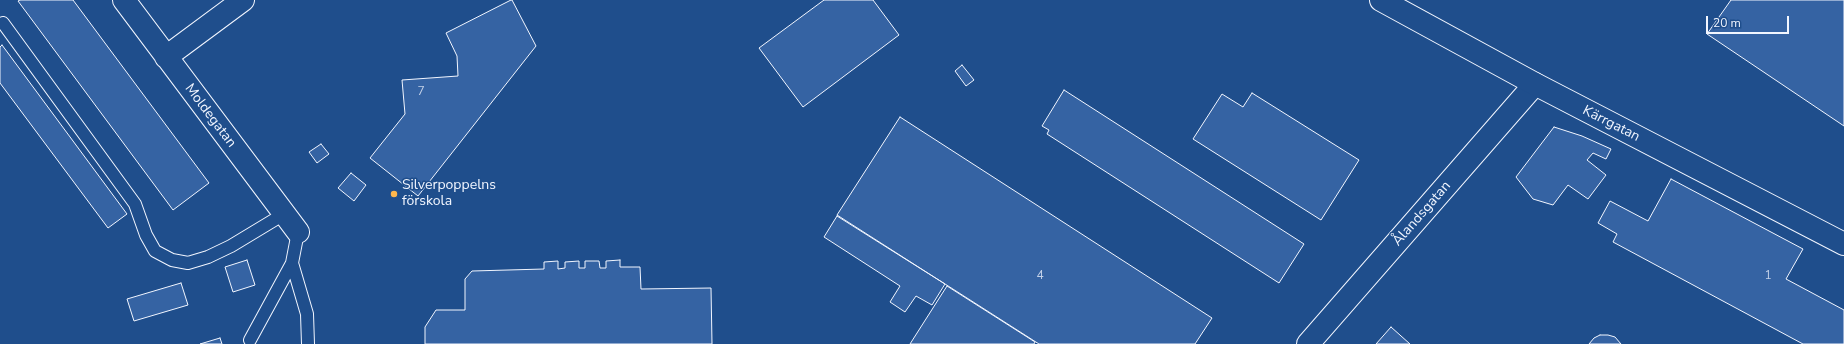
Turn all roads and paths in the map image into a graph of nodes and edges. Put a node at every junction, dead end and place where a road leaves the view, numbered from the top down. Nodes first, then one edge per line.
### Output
1 (124, 0) edge
2 (243, 0) edge
3 (1380, 0) edge
4 (3, 23) dead end
5 (166, 57) junction
6 (1535, 84) junction
7 (284, 214) junction
8 (298, 232) joint
9 (1844, 244) edge
10 (292, 263) junction
11 (250, 340) dead end
12 (308, 344) edge
13 (1308, 344) edge

1 - 5 street, Moldegatan
2 - 5 street
3 - 6 street, Kärrgatan
4 - 7 lane
5 - 7 street, Moldegatan
6 - 9 street, Kärrgatan
6 - 13 street, Ålandsgatan
7 - 8 street, Moldegatan
8 - 10 lane
10 - 11 lane
10 - 12 lane

